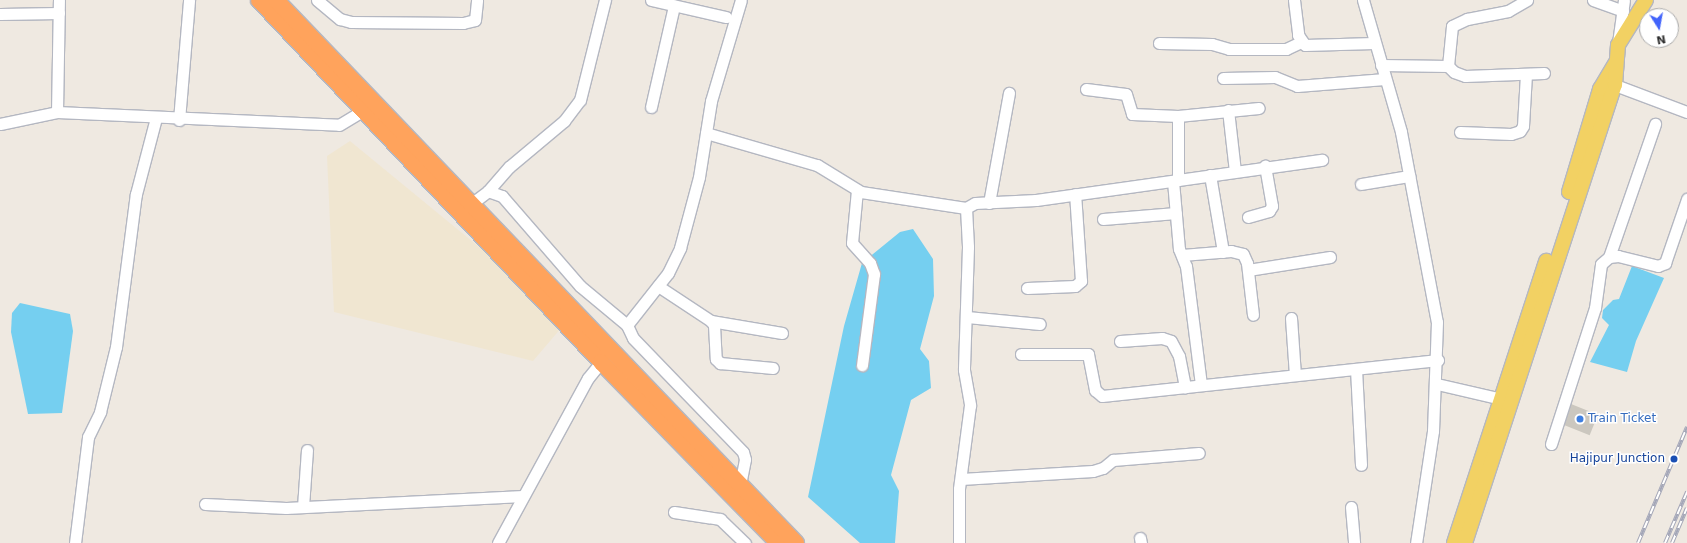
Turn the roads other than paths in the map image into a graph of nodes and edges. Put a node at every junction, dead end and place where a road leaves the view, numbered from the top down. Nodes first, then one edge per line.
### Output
1 (59, 0) edge
2 (188, 0) edge
3 (259, 0) edge
4 (276, 0) edge
5 (317, 0) edge
6 (477, 0) edge
7 (605, 0) edge
8 (651, 0) edge
9 (740, 0) edge
10 (1294, 0) edge
11 (1363, 0) edge
12 (1527, 0) edge
13 (1593, 0) edge
14 (1646, 0) edge
15 (674, 6) junction
16 (1624, 6) edge
17 (59, 13) junction
18 (0, 14) edge
19 (726, 17) dead end
20 (1300, 42) junction
21 (1159, 43) dead end
22 (1374, 43) junction
23 (1618, 45) junction
24 (1616, 62) junction
25 (1381, 65) junction
26 (1448, 66) junction
27 (1544, 73) dead end
28 (1526, 74) junction
29 (1223, 78) dead end
30 (1385, 79) junction
31 (1614, 85) junction
32 (1086, 88) dead end
33 (1009, 93) dead end
34 (650, 107) dead end
35 (1259, 108) dead end
36 (364, 110) junction
37 (1228, 110) junction
38 (57, 112) junction
39 (1687, 112) edge
40 (1178, 116) junction
41 (156, 118) junction
42 (179, 120) junction
43 (0, 124) edge
44 (1655, 124) dead end
45 (1460, 132) dead end
46 (706, 133) junction
47 (1322, 160) dead end
48 (1265, 166) junction
49 (1235, 171) junction
50 (1210, 175) junction
51 (1409, 176) junction
52 (1175, 181) junction
53 (1361, 184) dead end
54 (857, 190) junction
55 (488, 191) junction
56 (1075, 194) junction
57 (1687, 200) edge
58 (989, 202) junction
59 (472, 204) junction
60 (966, 208) junction
61 (1176, 213) junction
62 (1248, 217) dead end
63 (1103, 219) dead end
64 (1223, 252) junction
65 (1182, 255) junction
66 (1330, 257) dead end
67 (1609, 257) junction
68 (1248, 270) junction
69 (658, 286) junction
70 (1027, 288) dead end
71 (1253, 315) dead end
72 (967, 316) junction
73 (1291, 318) dead end
74 (711, 321) junction
75 (1040, 324) dead end
76 (627, 325) junction
77 (782, 333) dead end
78 (1120, 341) dead end
79 (1021, 354) dead end
80 (1438, 360) junction
81 (601, 362) junction
82 (862, 365) dead end
83 (773, 368) dead end
84 (1356, 369) junction
85 (1295, 375) junction
86 (1437, 384) junction
87 (1200, 385) junction
88 (1185, 387) junction
89 (1502, 399) junction
90 (1551, 444) dead end
91 (307, 450) dead end
92 (1199, 453) dead end
93 (1361, 465) dead end
94 (961, 479) junction
95 (740, 485) junction
96 (523, 496) junction
97 (205, 504) dead end
98 (303, 507) junction
99 (1351, 507) dead end
100 (674, 512) dead end
101 (75, 543) edge
102 (498, 543) edge
103 (745, 543) edge
104 (778, 543) edge
105 (796, 543) edge
106 (959, 543) edge
107 (1354, 543) edge
108 (1416, 543) edge
109 (1454, 543) edge
110 (1465, 543) edge

1 - 17 street
2 - 42 street
3 - 36 highway
4 - 59 highway
5 - 6 street
7 - 55 street
8 - 15 street
9 - 46 street
10 - 20 street
11 - 22 street
12 - 26 street
13 - 16 street
14 - 23 main road
15 - 19 street
15 - 34 street
16 - 23 street
17 - 18 street
17 - 38 street
20 - 21 street
20 - 22 street
22 - 25 street
23 - 24 main road
24 - 31 main road
24 - 89 main road
25 - 26 street
25 - 30 street
26 - 28 street
27 - 28 street
28 - 45 street
29 - 30 street
30 - 51 street
31 - 39 street
31 - 110 main road
32 - 40 street
33 - 58 street
35 - 37 street
36 - 42 street
36 - 81 highway
37 - 40 street
37 - 49 street
38 - 41 street
38 - 43 street
40 - 52 street
41 - 42 street
41 - 101 street
44 - 67 street
46 - 54 street
46 - 69 street
47 - 48 street
48 - 49 street
48 - 62 street
49 - 50 street
50 - 52 street
50 - 64 street
51 - 53 street
51 - 80 street
52 - 56 street
52 - 61 street
54 - 60 street
54 - 82 street
55 - 59 street
55 - 76 street
56 - 58 street
56 - 70 street
57 - 67 street
58 - 60 street
59 - 95 highway
60 - 72 street
61 - 63 street
61 - 65 street
64 - 65 street
64 - 68 street
65 - 87 street
66 - 68 street
67 - 90 street
68 - 71 street
69 - 74 street
69 - 76 street
72 - 75 street
72 - 94 street
73 - 85 street
74 - 77 street
74 - 83 street
76 - 95 street
78 - 88 street
79 - 88 street
80 - 84 street
80 - 86 street
81 - 96 street
81 - 104 highway
84 - 85 street
84 - 93 street
85 - 87 street
86 - 89 street
86 - 108 street
87 - 88 street
89 - 109 main road
91 - 98 street
92 - 94 street
94 - 106 street
95 - 105 highway
96 - 98 street
96 - 102 street
97 - 98 street
99 - 107 street
100 - 103 street

